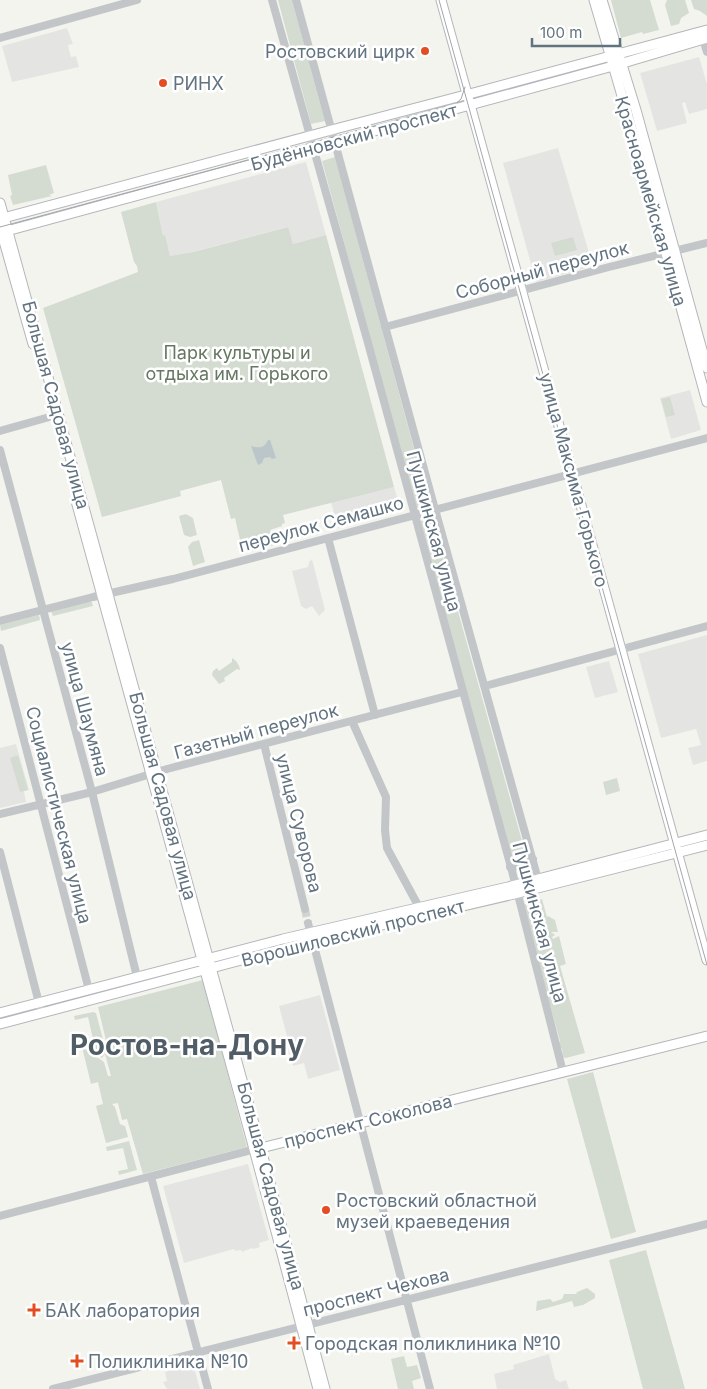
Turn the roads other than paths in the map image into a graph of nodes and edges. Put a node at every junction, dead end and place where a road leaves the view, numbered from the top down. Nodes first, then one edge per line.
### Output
1 (137, 0) edge
2 (272, 0) edge
3 (296, 0) edge
4 (441, 0) edge
5 (594, 0) edge
6 (602, 0) edge
7 (707, 30) edge
8 (0, 38) edge
9 (705, 39) edge
10 (707, 52) edge
11 (615, 55) junction
12 (617, 65) junction
13 (467, 95) junction
14 (470, 106) junction
15 (332, 130) junction
16 (310, 135) junction
17 (335, 142) junction
18 (314, 148) junction
19 (0, 203) edge
20 (2, 227) edge
21 (707, 243) edge
22 (671, 253) junction
23 (522, 290) junction
24 (385, 326) junction
25 (707, 368) edge
26 (707, 402) edge
27 (53, 416) junction
28 (0, 431) edge
29 (707, 438) edge
30 (0, 450) edge
31 (572, 474) junction
32 (435, 510) junction
33 (414, 515) junction
34 (328, 538) junction
35 (105, 595) junction
36 (42, 610) junction
37 (0, 621) edge
38 (707, 626) edge
39 (0, 648) edge
40 (620, 650) junction
41 (485, 686) junction
42 (462, 692) junction
43 (375, 715) junction
44 (352, 721) junction
45 (264, 744) junction
46 (154, 773) junction
47 (92, 792) junction
48 (41, 804) junction
49 (0, 814) edge
50 (707, 835) edge
51 (674, 844) junction
52 (707, 845) edge
53 (0, 852) edge
54 (676, 853) junction
55 (533, 859) junction
56 (510, 866) junction
57 (539, 884) junction
58 (516, 889) junction
59 (305, 909) tunnel mouth
60 (420, 909) junction
61 (311, 932) junction
62 (205, 959) junction
63 (707, 960) edge
64 (208, 969) junction
65 (138, 977) junction
66 (89, 990) junction
67 (39, 1003) junction
68 (0, 1013) edge
69 (42, 1013) junction
70 (0, 1024) edge
71 (707, 1036) edge
72 (563, 1072) junction
73 (360, 1122) junction
74 (258, 1148) junction
75 (151, 1177) junction
76 (0, 1216) edge
77 (707, 1224) edge
78 (406, 1300) junction
79 (305, 1325) junction
80 (198, 1352) junction
81 (74, 1386) edge
82 (53, 1389) edge
83 (208, 1389) edge
84 (318, 1389) edge
85 (325, 1389) edge
86 (430, 1389) edge

1 - 8 street
2 - 16 street, Пушкинская улица
3 - 15 street, Пушкинская улица
4 - 13 main road, улица Максима Горького
5 - 11 main road, Красноармейская улица
6 - 11 main road, Красноармейская улица
7 - 11 main road, Будённовский проспект
9 - 10 street
9 - 12 main road, Будённовский проспект
11 - 12 main road, Красноармейская улица
11 - 13 main road, Будённовский проспект
12 - 14 main road, Будённовский проспект
12 - 22 main road, Красноармейская улица
13 - 14 main road, улица Максима Горького
13 - 15 main road, Будённовский проспект
14 - 17 main road, Будённовский проспект
14 - 23 main road, улица Максима Горького
15 - 16 main road, Будённовский проспект
15 - 17 street, Пушкинская улица
16 - 18 street, Пушкинская улица
16 - 20 main road, Будённовский проспект
17 - 18 main road, Будённовский проспект
17 - 24 street, Пушкинская улица
18 - 20 main road, Будённовский проспект
18 - 33 street, Пушкинская улица
19 - 20 main road, Большая Садовая улица
20 - 27 main road, Большая Садовая улица
20 - 35 main road, Большая Садовая улица
21 - 22 street, Соборный переулок
22 - 23 street, Соборный переулок
22 - 25 main road, Красноармейская улица
22 - 26 main road, Красноармейская улица
23 - 24 street, Соборный переулок
23 - 31 main road, улица Максима Горького
24 - 32 street, Пушкинская улица
27 - 28 street
27 - 35 main road, Большая Садовая улица
29 - 31 street, переулок Семашко
30 - 36 street, улица Шаумяна
31 - 32 street, переулок Семашко
31 - 40 main road, улица Максима Горького
32 - 33 street, переулок Семашко
32 - 41 street, Пушкинская улица
33 - 34 street, переулок Семашко
33 - 42 street, Пушкинская улица
34 - 35 street, переулок Семашко
34 - 43 street
35 - 36 street, переулок Семашко
35 - 46 main road, Большая Садовая улица
36 - 37 street, переулок Семашко
36 - 47 street, улица Шаумяна
38 - 40 street
39 - 48 street, Социалистическая улица
40 - 41 street
40 - 51 main road, улица Максима Горького
41 - 55 street, Пушкинская улица
42 - 43 street, Газетный переулок
42 - 56 street, Пушкинская улица
43 - 44 street, Газетный переулок
44 - 45 street, Газетный переулок
44 - 60 street
45 - 46 street, Газетный переулок
45 - 59 street, улица Суворова
46 - 47 street, Газетный переулок
46 - 62 main road, Большая Садовая улица
47 - 48 street, Газетный переулок
47 - 65 street, улица Шаумяна
48 - 49 street, Газетный переулок
48 - 66 street, Социалистическая улица
50 - 51 main road, Ворошиловский проспект
51 - 54 main road, улица Максима Горького
51 - 57 main road, Ворошиловский проспект
52 - 54 main road, Ворошиловский проспект
53 - 67 street
54 - 57 main road, Ворошиловский проспект
54 - 63 main road, улица Максима Горького
55 - 56 street
55 - 57 street, Пушкинская улица
56 - 58 street, Пушкинская улица
57 - 58 main road, Ворошиловский проспект
58 - 60 main road, Ворошиловский проспект
58 - 61 main road, Ворошиловский проспект
58 - 72 street, Пушкинская улица
60 - 61 main road, Ворошиловский проспект
61 - 62 main road, Ворошиловский проспект
61 - 64 main road, Ворошиловский проспект
61 - 73 street
62 - 64 main road, Большая Садовая улица
62 - 65 main road, Ворошиловский проспект
64 - 69 main road, Ворошиловский проспект
64 - 74 main road, Большая Садовая улица
65 - 66 main road, Ворошиловский проспект
66 - 67 main road, Ворошиловский проспект
67 - 68 main road, Ворошиловский проспект
67 - 69 street
69 - 70 main road, Ворошиловский проспект
71 - 72 main road, проспект Соколова
72 - 73 main road, проспект Соколова
73 - 74 main road, проспект Соколова
73 - 78 street
74 - 75 street, проспект Соколова
74 - 79 main road, Большая Садовая улица
75 - 76 street, проспект Соколова
75 - 80 street
77 - 78 street, проспект Чехова
78 - 79 street, проспект Чехова
78 - 86 street
79 - 80 street, проспект Чехова
79 - 84 main road, Большая Садовая улица
79 - 85 main road, Большая Садовая улица
80 - 81 street, проспект Чехова
80 - 83 street
81 - 82 street, проспект Чехова

